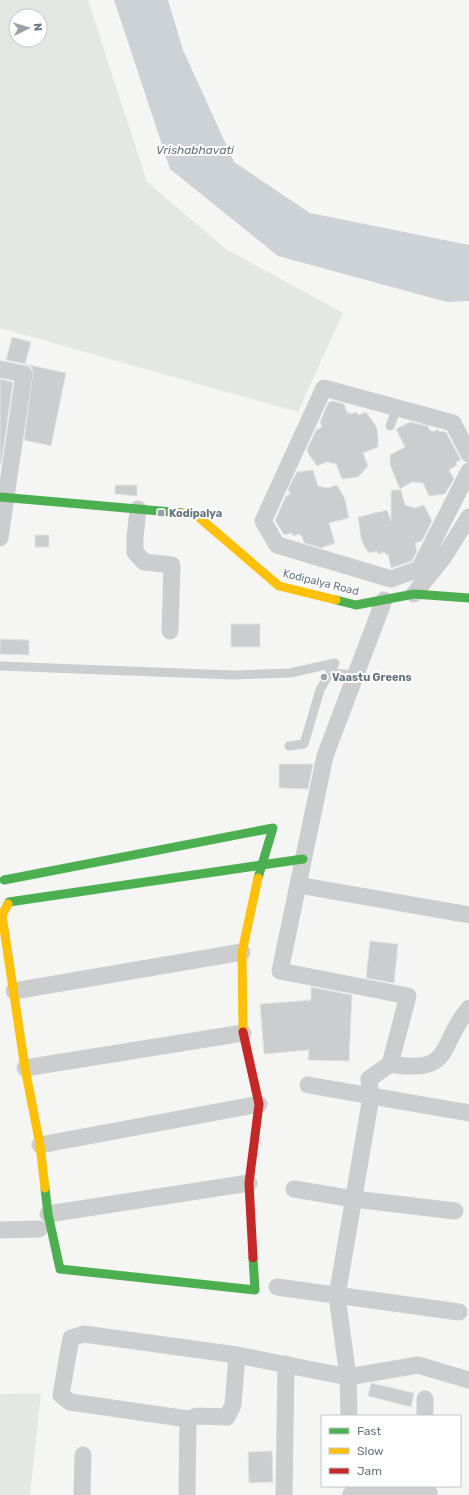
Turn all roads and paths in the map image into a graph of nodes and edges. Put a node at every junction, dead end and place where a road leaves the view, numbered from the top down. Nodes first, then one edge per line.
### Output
1 (0, 369) edge
2 (397, 408) junction
3 (390, 426) dead end
4 (469, 454) edge
5 (469, 470) edge
6 (3, 497) edge
7 (138, 509) junction
8 (469, 517) edge
9 (0, 538) edge
10 (414, 594) junction
11 (469, 598) edge
12 (384, 600) junction
13 (170, 631) dead end
14 (0, 666) edge
15 (330, 673) junction
16 (356, 675) junction
17 (289, 746) dead end
18 (303, 859) junction
19 (261, 865) junction
20 (4, 880) dead end
21 (298, 885) junction
22 (469, 915) edge
23 (242, 952) junction
24 (14, 991) junction
25 (469, 1008) edge
26 (243, 1034) junction
27 (390, 1064) junction
28 (25, 1068) junction
29 (308, 1085) dead end
30 (371, 1097) junction
31 (259, 1104) junction
32 (469, 1113) edge
33 (40, 1145) junction
34 (249, 1183) junction
35 (294, 1189) dead end
36 (354, 1199) junction
37 (455, 1211) dead end
38 (48, 1214) junction
39 (38, 1229) dead end
40 (0, 1230) edge
41 (277, 1288) dead end
42 (337, 1296) junction
43 (459, 1312) dead end
44 (237, 1355) junction
45 (286, 1364) junction
46 (348, 1377) junction
47 (469, 1380) edge
48 (425, 1399) dead end
49 (349, 1415) edge
50 (426, 1415) edge
51 (188, 1418) junction
52 (83, 1455) dead end
53 (429, 1491) edge
54 (351, 1492) edge
55 (82, 1495) edge
56 (187, 1495) edge
57 (284, 1495) edge

1 - 6 street
2 - 3 lane
2 - 4 street
2 - 5 street
6 - 7 street, Kodipalya Road
6 - 9 street
7 - 12 street, Kodipalya Road
7 - 13 street
8 - 10 street
10 - 11 street, Kodipalya Road
10 - 12 street, Kodipalya Road
12 - 16 street
14 - 15 lane
15 - 16 lane
15 - 17 lane
16 - 18 street
18 - 19 street
18 - 21 street
19 - 20 street
19 - 23 street
19 - 24 street
21 - 22 street
21 - 27 street
23 - 24 street
23 - 26 street
24 - 28 street
25 - 27 street
26 - 28 street
26 - 31 street
27 - 30 street
28 - 33 street
29 - 30 street
30 - 32 street
30 - 36 street
31 - 33 street
31 - 34 street
33 - 38 street
34 - 38 street
34 - 38 street
35 - 36 street
36 - 37 street
36 - 42 street
39 - 40 street
41 - 42 street
42 - 43 street
42 - 46 street
44 - 45 street
44 - 51 street
44 - 51 street
45 - 46 street
45 - 57 street
46 - 47 street
46 - 49 street
48 - 50 street
51 - 56 street
52 - 55 street
53 - 54 street

